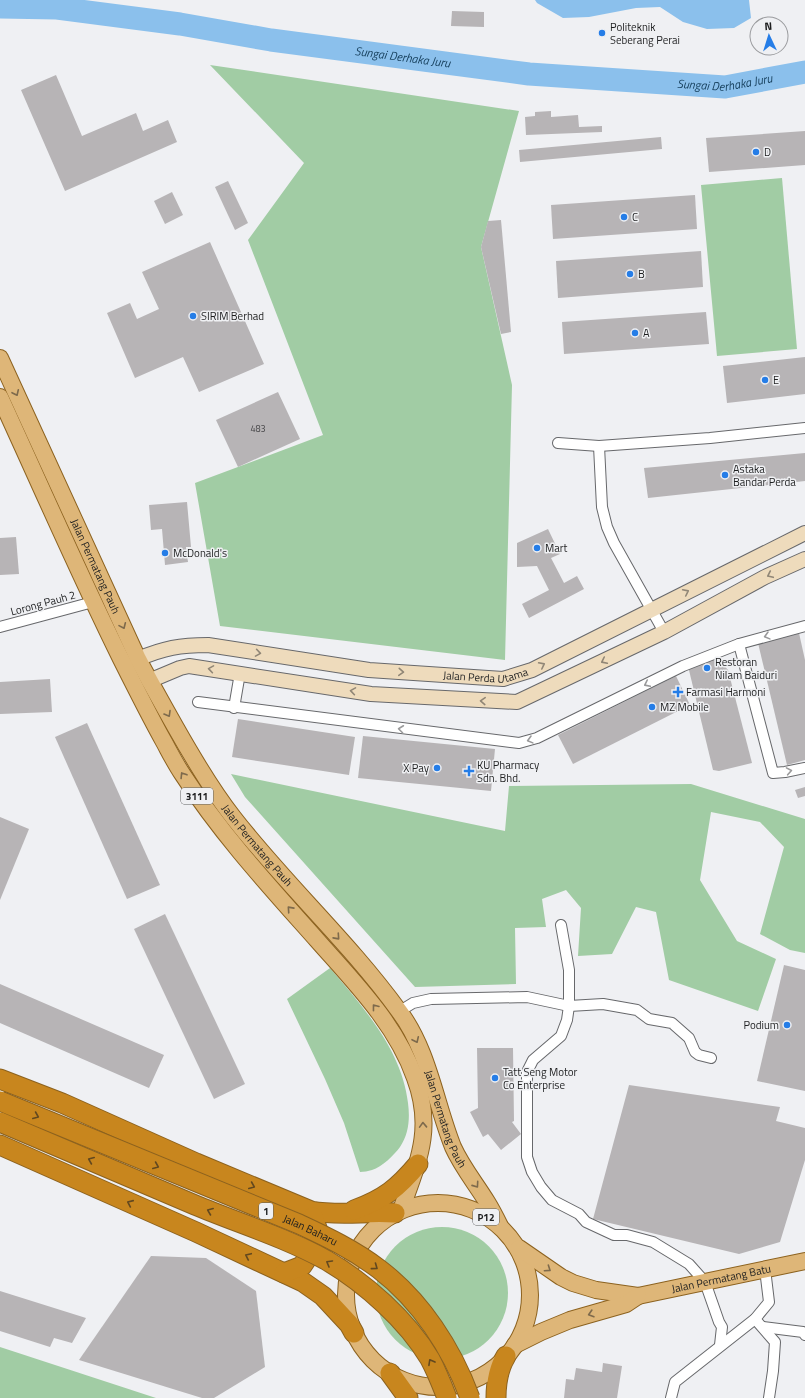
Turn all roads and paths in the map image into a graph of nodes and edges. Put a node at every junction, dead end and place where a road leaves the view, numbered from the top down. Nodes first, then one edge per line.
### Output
1 (0, 358) edge
2 (0, 397) edge
3 (805, 428) edge
4 (558, 443) dead end
5 (598, 446) junction
6 (805, 533) edge
7 (805, 559) edge
8 (92, 602) junction
9 (652, 610) junction
10 (805, 626) edge
11 (0, 627) edge
12 (664, 632) junction
13 (739, 644) junction
14 (138, 659) junction
15 (240, 674) junction
16 (149, 680) junction
17 (198, 702) dead end
18 (234, 708) junction
19 (805, 768) edge
20 (561, 925) dead end
21 (569, 1006) junction
22 (400, 1011) junction
23 (711, 1058) dead end
24 (0, 1079) edge
25 (0, 1101) edge
26 (0, 1122) edge
27 (0, 1145) edge
28 (418, 1164) junction
29 (311, 1211) junction
30 (398, 1212) junction
31 (333, 1213) junction
32 (500, 1226) junction
33 (516, 1246) junction
34 (805, 1261) edge
35 (765, 1269) junction
36 (284, 1273) junction
37 (705, 1282) junction
38 (638, 1296) junction
39 (755, 1320) junction
40 (763, 1327) junction
41 (354, 1334) junction
42 (805, 1335) edge
43 (720, 1345) junction
44 (510, 1351) junction
45 (390, 1373) junction
46 (408, 1398) edge
47 (447, 1398) edge
48 (470, 1398) edge
49 (496, 1398) edge
50 (670, 1398) edge
51 (770, 1398) edge

1 -> 14 main road, Jalan Permatang Pauh / 3111
2 - 8 main road, Jalan Permatang Pauh / 3111
3 - 5 street
4 - 5 street
5 - 9 street
9 -> 6 street, Jalan Perda Utama
7 -> 12 street
8 - 11 street, Lorong Pauh 2
28 -> 8 main road, Jalan Permatang Pauh / 3111
9 - 12 street
14 -> 9 street, Jalan Perda Utama
10 -> 13 street
12 -> 15 street
13 -> 18 street
13 -> 19 street
14 - 16 main road, Jalan Permatang Pauh / 3111
15 -> 16 street
15 - 18 street
16 -> 22 main road, Jalan Permatang Pauh / 3111
17 - 18 street
20 - 21 street
21 - 22 street
21 - 23 street
21 - 37 street
22 -> 32 main road, Jalan Permatang Pauh / 3111
24 -> 29 highway
25 -> 48 highway, Jalan Baharu / 1, bridge
47 -> 26 highway, Jalan Baharu / 1, bridge
36 -> 27 highway
28 - 30 main road, Jalan Permatang Pauh / 3111
28 - 31 highway
29 - 31 highway
29 - 36 highway
30 - 31 highway
30 - 32 main road, P12
30 - 41 main road, P12
32 - 33 main road, P12
33 -> 38 main road, Jalan Permatang Batu / P12
33 - 44 main road, P12
34 - 35 main road, Jalan Permatang Batu / P12
35 - 37 main road, Jalan Permatang Batu / P12
35 - 39 street
36 - 41 highway
37 - 38 main road, Jalan Permatang Batu / P12
37 - 43 street
38 -> 44 main road, Jalan Permatang Batu / P12
39 - 40 street
39 - 43 street
40 - 42 street
40 - 51 street
41 - 45 main road, P12
43 - 50 street
44 - 45 main road, P12
44 - 49 highway
45 - 46 highway

